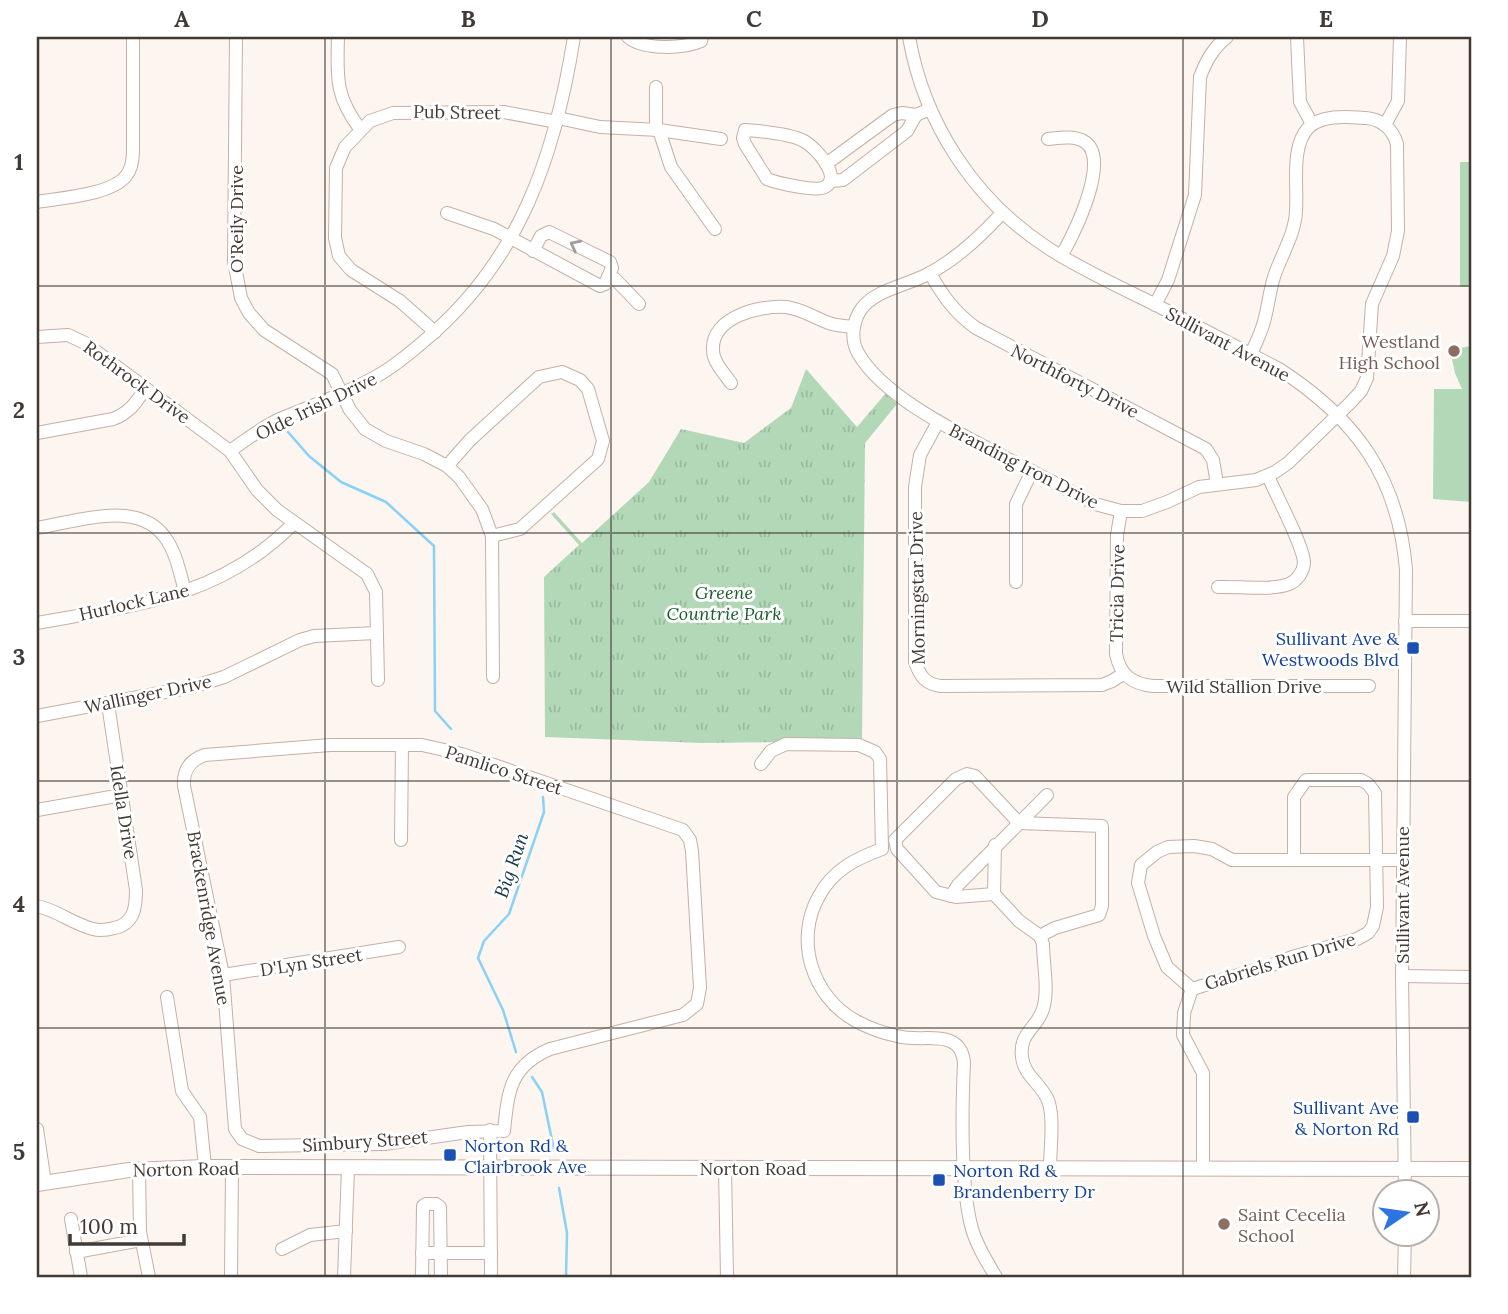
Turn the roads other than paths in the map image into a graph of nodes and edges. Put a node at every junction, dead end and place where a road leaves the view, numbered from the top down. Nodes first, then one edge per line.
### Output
1 (133, 37) edge
2 (236, 37) edge
3 (338, 37) edge
4 (574, 37) edge
5 (628, 37) edge
6 (702, 37) edge
7 (909, 37) edge
8 (1227, 37) edge
9 (1297, 37) edge
10 (1400, 37) edge
11 (656, 87) dead end
12 (930, 109) junction
13 (916, 115) junction
14 (558, 120) junction
15 (1312, 124) junction
16 (1385, 125) junction
17 (360, 129) junction
18 (658, 130) junction
19 (720, 139) dead end
20 (1048, 139) dead end
21 (826, 164) junction
22 (831, 181) junction
23 (37, 202) edge
24 (447, 213) dead end
25 (1002, 213) junction
26 (715, 229) dead end
27 (512, 238) junction
28 (533, 251) junction
29 (1061, 256) junction
30 (930, 273) junction
31 (608, 277) junction
32 (639, 304) dead end
33 (1156, 305) junction
34 (854, 327) junction
35 (435, 332) junction
36 (37, 337) edge
37 (1251, 354) junction
38 (731, 383) dead end
39 (145, 389) junction
40 (342, 394) junction
41 (1339, 414) junction
42 (938, 422) junction
43 (37, 433) edge
44 (230, 451) junction
45 (447, 466) junction
46 (1032, 471) junction
47 (1268, 476) junction
48 (1217, 484) junction
49 (1121, 511) junction
50 (294, 523) junction
51 (37, 528) edge
52 (492, 536) junction
53 (1016, 582) dead end
54 (1218, 587) dead end
55 (185, 591) junction
56 (1405, 621) junction
57 (1471, 621) edge
58 (37, 622) edge
59 (376, 634) junction
60 (1124, 674) junction
61 (494, 677) dead end
62 (379, 680) dead end
63 (1369, 686) dead end
64 (108, 704) junction
65 (37, 712) edge
66 (402, 745) junction
67 (212, 755) joint
68 (761, 764) dead end
69 (1047, 794) dead end
70 (122, 795) junction
71 (37, 810) edge
72 (1019, 823) junction
73 (401, 840) dead end
74 (995, 845) junction
75 (1294, 858) junction
76 (1375, 860) junction
77 (1402, 860) junction
78 (995, 894) junction
79 (951, 896) junction
80 (37, 906) edge
81 (1040, 936) junction
82 (399, 947) dead end
83 (223, 975) junction
84 (1402, 976) junction
85 (1471, 977) edge
86 (1192, 989) junction
87 (167, 997) dead end
88 (37, 1129) edge
89 (490, 1130) junction
90 (242, 1139) joint
91 (205, 1167) junction
92 (965, 1167) junction
93 (232, 1168) junction
94 (348, 1168) junction
95 (491, 1168) junction
96 (725, 1168) junction
97 (1049, 1168) junction
98 (1203, 1168) junction
99 (139, 1169) junction
100 (1405, 1169) junction
101 (1471, 1169) edge
102 (1405, 1178) edge
103 (41, 1184) edge
104 (71, 1220) dead end
105 (346, 1231) junction
106 (141, 1240) junction
107 (1405, 1248) edge
108 (282, 1249) dead end
109 (76, 1252) junction
110 (422, 1253) junction
111 (442, 1253) junction
112 (491, 1253) junction
113 (81, 1277) edge
114 (149, 1277) edge
115 (231, 1277) edge
116 (344, 1277) edge
117 (422, 1277) edge
118 (441, 1277) edge
119 (491, 1277) edge
120 (727, 1277) edge
121 (996, 1277) edge
122 (1404, 1277) edge

1 - 23 street
2 - 40 street, O'Reily Drive
3 - 17 street
4 - 14 street, Olde Irish Drive
5 - 6 street
7 - 12 street, Sullivant Avenue
8 - 33 street
9 - 15 street
10 - 16 street
11 - 18 street
12 - 13 street
12 - 25 street, Sullivant Avenue
13 - 21 street
13 - 22 street
14 - 17 street, Pub Street
14 - 18 street, Pub Street
14 - 27 street, Olde Irish Drive
15 - 16 street
15 - 37 street
16 - 41 street, Branding Iron Drive
17 - 35 street
18 - 19 street, Pub Street
18 - 26 street
20 - 29 street
21 - 22 street
21 - 22 street
24 - 27 street
25 - 29 street, Sullivant Avenue
25 - 30 street
27 - 28 street
27 - 35 street, Olde Irish Drive
28 - 31 street
31 -> 28 street
29 - 33 street, Sullivant Avenue
30 - 34 street
30 - 48 street, Northforty Drive
31 - 32 street
33 - 37 street, Sullivant Avenue
34 - 38 street
34 - 42 street, Branding Iron Drive
35 - 40 street, Olde Irish Drive
36 - 39 street, Rothrock Drive
37 - 41 street, Sullivant Avenue
39 - 43 street
39 - 44 street, Rothrock Drive
40 - 44 street, Olde Irish Drive
40 - 45 street, O'Reily Drive
41 - 47 street, Branding Iron Drive
41 - 56 street, Sullivant Avenue
42 - 46 street, Branding Iron Drive
42 - 60 street, Morningstar Drive
44 - 50 street, Rothrock Drive
45 - 52 street
45 - 52 street
46 - 49 street, Branding Iron Drive
46 - 53 street
47 - 48 street, Branding Iron Drive
47 - 54 street
48 - 49 street, Branding Iron Drive
49 - 60 street, Tricia Drive
50 - 55 street, Hurlock Lane
50 - 59 street, Rothrock Drive
51 - 55 street
52 - 61 street
55 - 58 street, Hurlock Lane
56 - 57 street
56 - 77 street, Sullivant Avenue
59 - 62 street, Rothrock Drive
59 - 64 street, Wallinger Drive
60 - 63 street, Wild Stallion Drive
64 - 65 street, Wallinger Drive
64 - 70 street, Idella Drive
66 - 67 street, Pamlico Street
66 - 73 street
66 - 89 street, Pamlico Street
67 - 83 street, Brackenridge Avenue
68 - 92 street
69 - 72 street
70 - 71 street
70 - 80 street, Idella Drive
72 - 74 street
72 - 79 street
72 - 81 street
74 - 78 street
74 - 79 street
75 - 76 street
75 - 76 street
75 - 86 street, Gabriels Run Drive
76 - 77 street
76 - 86 street, Gabriels Run Drive
77 - 84 street, Sullivant Avenue
78 - 79 street
78 - 81 street
81 - 97 street
82 - 83 street, D'Lyn Street
83 - 90 street, Brackenridge Avenue
84 - 85 street
84 - 100 street, Sullivant Avenue
86 - 98 street
87 - 91 street
88 - 103 street
89 - 90 street, Simbury Street
89 - 95 street
91 - 93 main road, Norton Road
91 - 99 main road, Norton Road
92 - 96 main road, Norton Road
92 - 97 main road, Norton Road
92 - 121 street
93 - 94 main road, Norton Road
93 - 115 street
94 - 95 main road, Norton Road
94 - 105 street
95 - 96 main road, Norton Road
95 - 112 street
96 - 120 street
97 - 98 main road, Norton Road
98 - 100 main road, Norton Road
99 - 103 main road, Norton Road
99 - 106 street
100 - 101 main road, Norton Road
100 - 102 street, Sullivant Avenue
104 - 109 street
105 - 108 street
105 - 116 street
106 - 109 street
106 - 114 street
107 - 122 street
109 - 113 street
110 - 111 street
110 - 111 street
110 - 117 street
111 - 112 street
111 - 118 street
112 - 119 street

